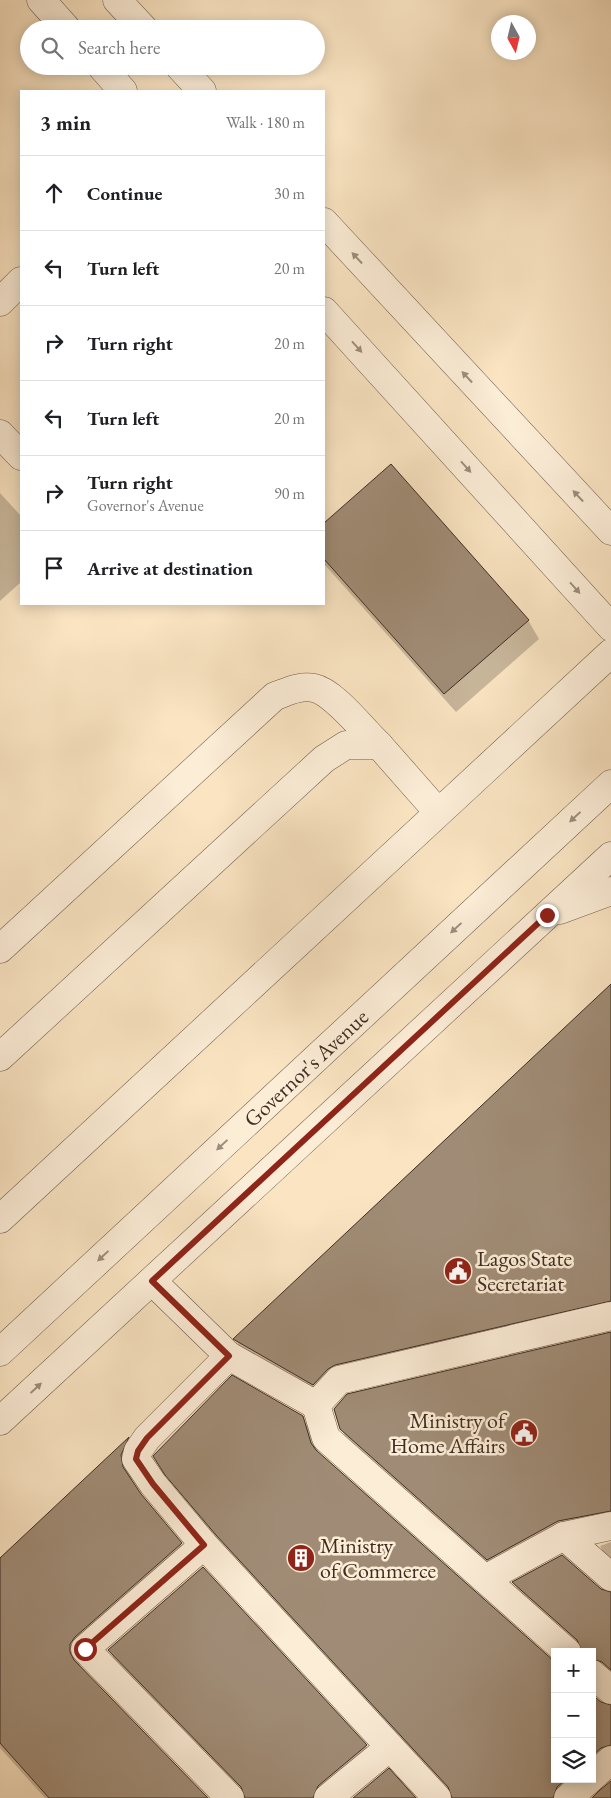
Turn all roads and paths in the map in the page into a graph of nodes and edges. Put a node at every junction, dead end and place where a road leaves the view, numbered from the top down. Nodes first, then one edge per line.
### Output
1 (41, 0) edge
2 (117, 0) edge
3 (59, 20) edge
4 (136, 20) edge
5 (109, 75) edge
6 (187, 75) edge
7 (123, 90) edge
8 (201, 90) edge
9 (325, 223) edge
10 (20, 282) edge
11 (0, 302) edge
12 (326, 319) edge
13 (0, 434) edge
14 (20, 455) edge
15 (611, 531) edge
16 (611, 627) edge
17 (611, 653) edge
18 (379, 745) junction
19 (611, 784) edge
20 (438, 812) junction
21 (611, 856) edge
22 (611, 891) edge
23 (547, 915) junction
24 (0, 949) edge
25 (0, 1057) edge
26 (0, 1219) edge
27 (152, 1281) junction
28 (611, 1316) edge
29 (0, 1352) edge
30 (229, 1356) junction
31 (316, 1405) junction
32 (0, 1421) edge
33 (611, 1526) edge
34 (564, 1536) junction
35 (204, 1545) junction
36 (611, 1578) edge
37 (485, 1579) junction
38 (563, 1648) edge
39 (596, 1677) edge
40 (611, 1690) edge
41 (390, 1747) junction
42 (611, 1760) edge
43 (596, 1774) edge
44 (585, 1783) edge
45 (230, 1798) edge
46 (328, 1798) edge
47 (438, 1798) edge
48 (568, 1798) edge

1 - 3 street
2 - 4 street
5 - 7 street
6 - 8 street
15 -> 9 street
10 - 11 street
12 -> 16 street
13 - 14 street
17 - 20 street
18 - 20 street
18 - 24 street
18 - 25 street
19 -> 29 street, Governor's Avenue
20 - 26 street
21 - 23 street
22 - 23 street
23 - 27 street
27 - 30 street
32 -> 27 street
28 - 31 street
30 - 31 street
30 - 35 street
31 - 37 street
33 - 34 street
34 - 36 street
34 - 37 street
35 - 41 street
35 - 45 street
37 - 38 street
39 - 40 street
41 - 46 street
41 - 47 street
42 - 43 street
44 - 48 street

